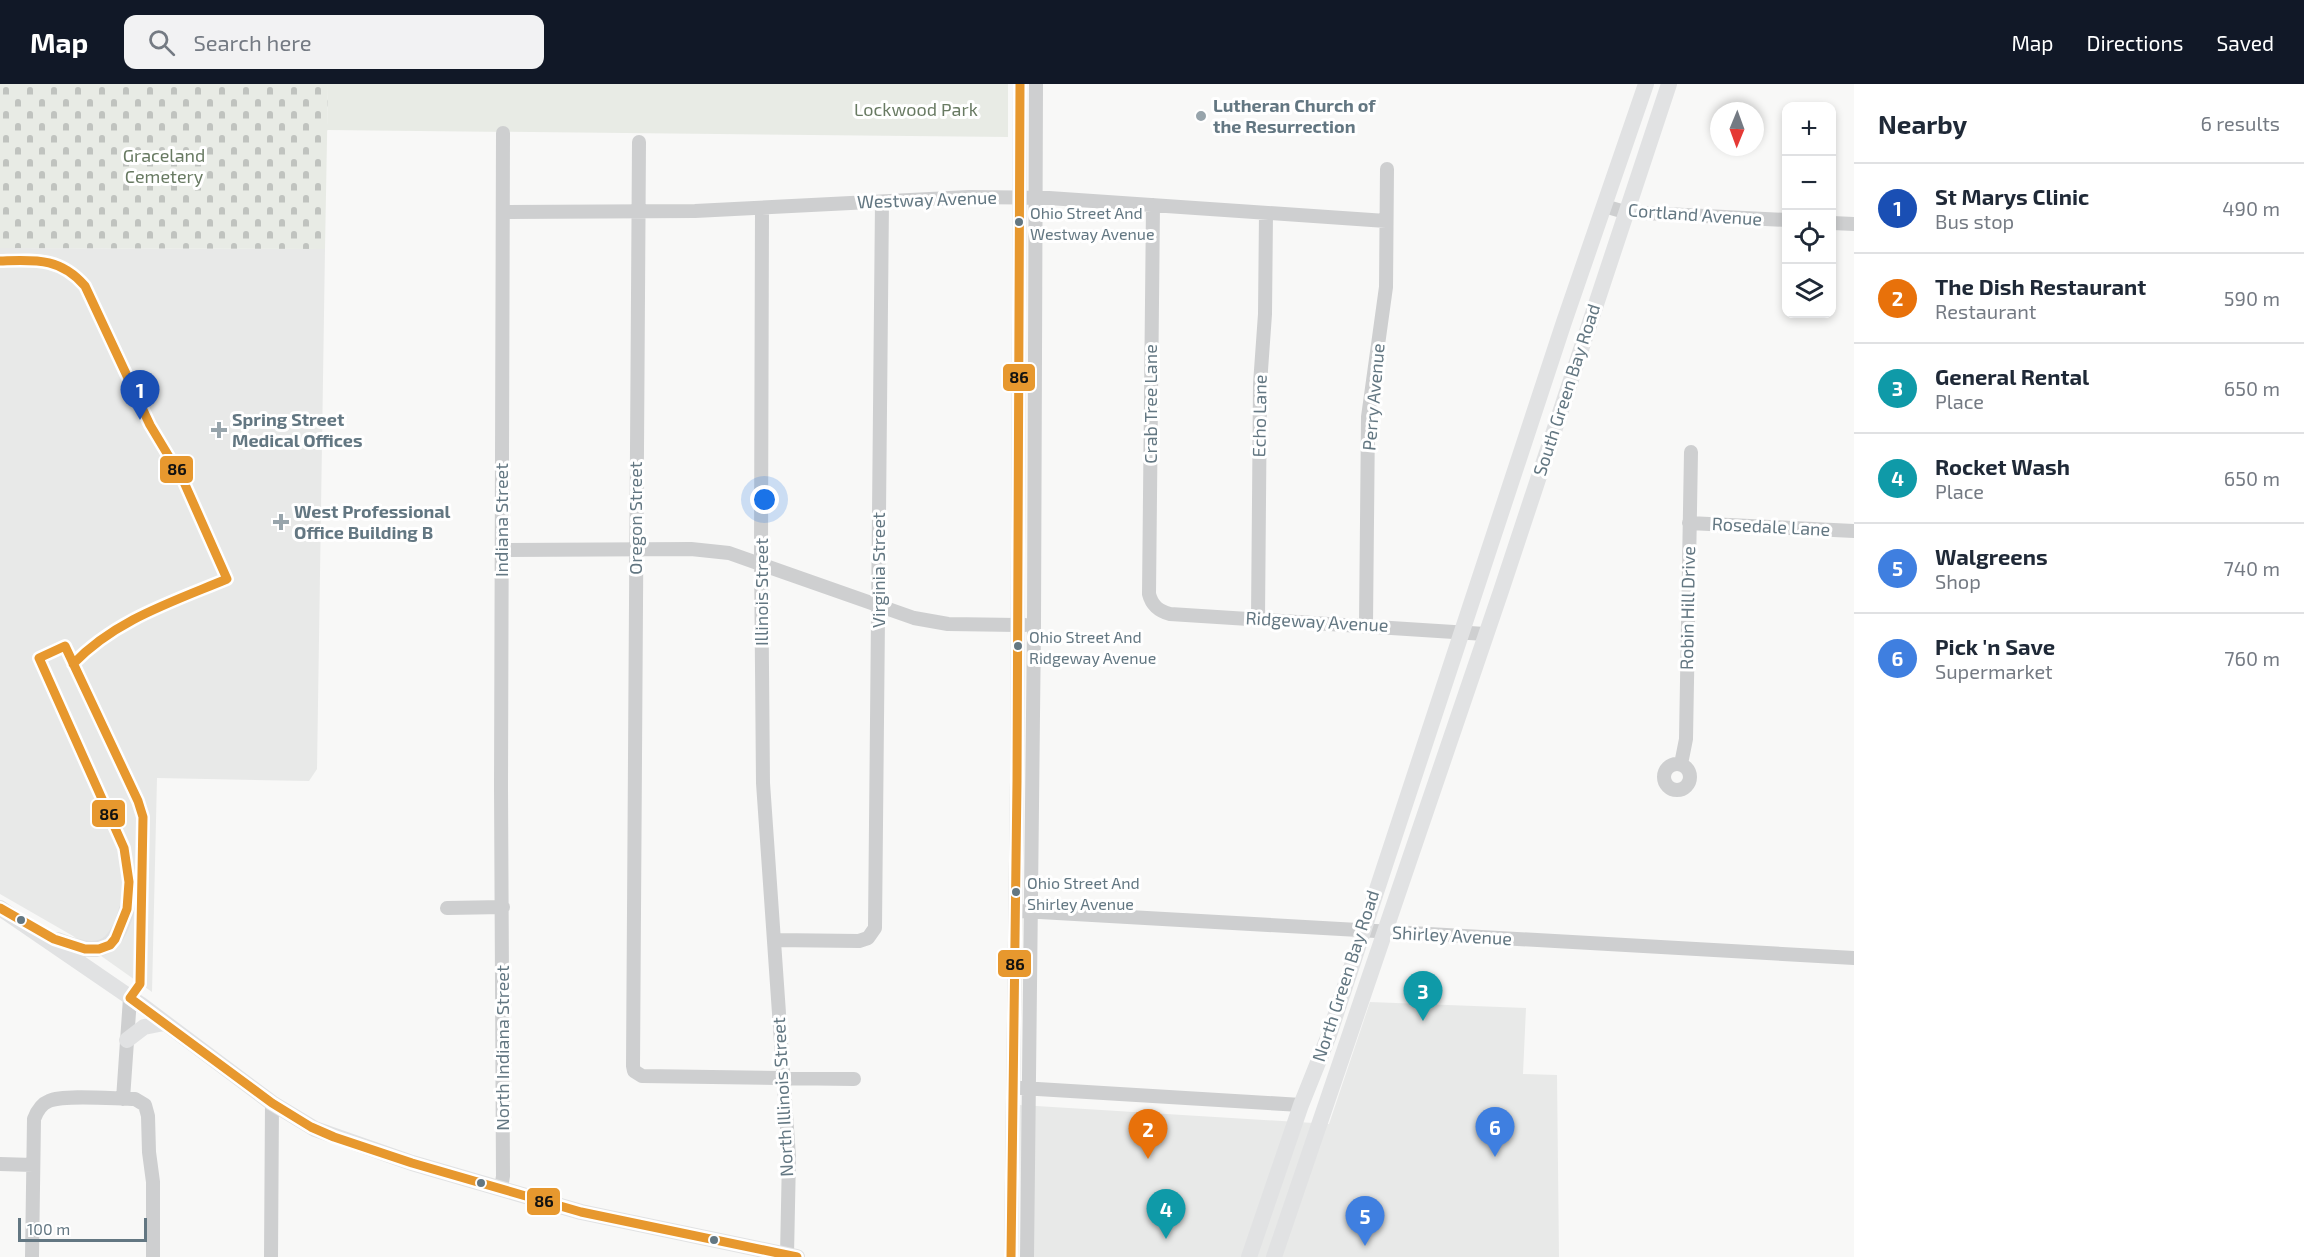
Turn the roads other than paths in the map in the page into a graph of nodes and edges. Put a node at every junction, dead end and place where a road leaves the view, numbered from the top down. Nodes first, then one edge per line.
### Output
1 (1020, 84) edge
2 (1036, 84) edge
3 (1646, 84) edge
4 (1669, 84) edge
5 (503, 133) dead end
6 (639, 142) dead end
7 (1387, 169) dead end
8 (1020, 198) junction
9 (1035, 198) junction
10 (882, 202) junction
11 (1153, 205) junction
12 (1604, 206) junction
13 (762, 208) junction
14 (638, 211) junction
15 (503, 212) junction
16 (1625, 212) junction
17 (1266, 213) junction
18 (1782, 220) edge
19 (1386, 221) junction
20 (1836, 223) edge
21 (1854, 224) edge
22 (1019, 354) junction
23 (1035, 354) junction
24 (1691, 452) dead end
25 (1018, 482) junction
26 (1035, 482) junction
27 (1689, 523) junction
28 (1854, 531) edge
29 (502, 550) junction
30 (636, 550) junction
31 (761, 563) junction
32 (1152, 603) joint
33 (878, 605) junction
34 (1258, 619) junction
35 (1034, 625) junction
36 (1366, 625) junction
37 (1017, 626) junction
38 (1461, 632) junction
39 (1485, 634) junction
40 (1440, 694) joint
41 (1465, 695) joint
42 (1017, 714) junction
43 (1033, 715) junction
44 (1681, 764) dead end
45 (1017, 806) junction
46 (1031, 806) junction
47 (503, 907) junction
48 (0, 908) edge
49 (447, 908) dead end
50 (128, 909) dead end
51 (1014, 911) junction
52 (1030, 911) junction
53 (32, 929) junction
54 (1362, 931) junction
55 (1384, 932) junction
56 (774, 940) junction
57 (1854, 958) edge
58 (130, 998) junction
59 (164, 1023) junction
60 (1329, 1035) junction
61 (127, 1040) junction
62 (783, 1077) junction
63 (854, 1079) dead end
64 (1013, 1088) junction
65 (1029, 1089) junction
66 (123, 1099) junction
67 (272, 1103) junction
68 (1327, 1104) junction
69 (1301, 1105) junction
70 (0, 1164) edge
71 (33, 1165) junction
72 (1300, 1176) junction
73 (501, 1189) junction
74 (1028, 1192) junction
75 (1012, 1194) junction
76 (1011, 1250) edge
77 (1027, 1251) edge
78 (792, 1256) edge
79 (32, 1257) edge
80 (153, 1257) edge
81 (270, 1257) edge
82 (1249, 1257) edge
83 (1274, 1257) edge

1 - 8 street
2 - 9 street
3 - 12 main road, South Green Bay Road
4 - 16 main road, South Green Bay Road
5 - 15 street, Indiana Street
6 - 14 street, Oregon Street
7 - 19 street, Perry Avenue
8 - 9 street, Westway Avenue
8 - 10 street, Westway Avenue
8 - 22 street
9 - 11 street, Westway Avenue
9 - 23 street
10 - 13 street, Westway Avenue
10 - 33 street, Virginia Street
11 - 17 street, Westway Avenue
11 - 32 street, Crab Tree Lane
12 - 16 street, Cortland Avenue
12 - 38 main road, South Green Bay Road
13 - 14 street, Westway Avenue
13 - 31 street, Illinois Street
14 - 15 street, Westway Avenue
14 - 30 street, Oregon Street
15 - 29 street, Indiana Street
16 - 18 street, Cortland Avenue
16 - 39 main road, South Green Bay Road
17 - 19 street, Westway Avenue
17 - 34 street, Echo Lane
19 - 36 street, Perry Avenue
20 - 21 street
22 - 23 street
22 - 25 street
23 - 26 street
24 - 27 street, Robin Hill Drive
25 - 26 street
25 - 37 street
26 - 35 street
27 - 28 street, Rosedale Lane
27 - 44 street, Robin Hill Drive
29 - 30 street
29 - 47 street, Indiana Street
30 - 31 street
30 - 62 street, Oregon Street
31 - 33 street
31 - 56 street, Illinois Street
32 - 34 street, Ridgeway Avenue
33 - 37 street
33 - 56 street, Virginia Street
34 - 36 street, Ridgeway Avenue
35 - 37 street
35 - 43 street
36 - 38 street, Ridgeway Avenue
37 - 42 street
38 - 39 street, Ridgeway Avenue
38 - 40 main road, South Green Bay Road
39 - 41 main road, South Green Bay Road
40 - 54 main road, North Green Bay Road
41 - 55 main road, North Green Bay Road
42 - 43 street
42 - 45 street
43 - 46 street
45 - 46 street
45 - 51 street
46 - 52 street
47 - 49 street
47 - 73 street, North Indiana Street
48 - 53 main road
50 - 53 main road
51 - 52 street, Shirley Avenue
51 - 64 street
52 - 54 street, Shirley Avenue
52 - 65 street
53 - 58 main road
54 - 55 street, Shirley Avenue
54 - 60 main road, North Green Bay Road
55 - 57 street, Shirley Avenue
55 - 68 main road, North Green Bay Road
56 - 62 street, North Illinois Street
58 - 59 main road
58 - 61 street
59 - 61 main road
59 - 67 main road
60 - 68 main road
60 - 69 main road, North Green Bay Road
61 - 66 street
62 - 63 street
62 - 78 street, North Illinois Street
64 - 65 street
64 - 75 street
65 - 69 street
65 - 74 street
66 - 71 street
66 - 80 street
67 - 73 main road
67 - 81 street
68 - 72 main road, North Green Bay Road
69 - 72 main road
69 - 82 main road, North Green Bay Road
70 - 71 street
71 - 79 street
72 - 83 main road, North Green Bay Road
73 - 78 main road
74 - 75 street
74 - 77 street
75 - 76 street
76 - 77 street

